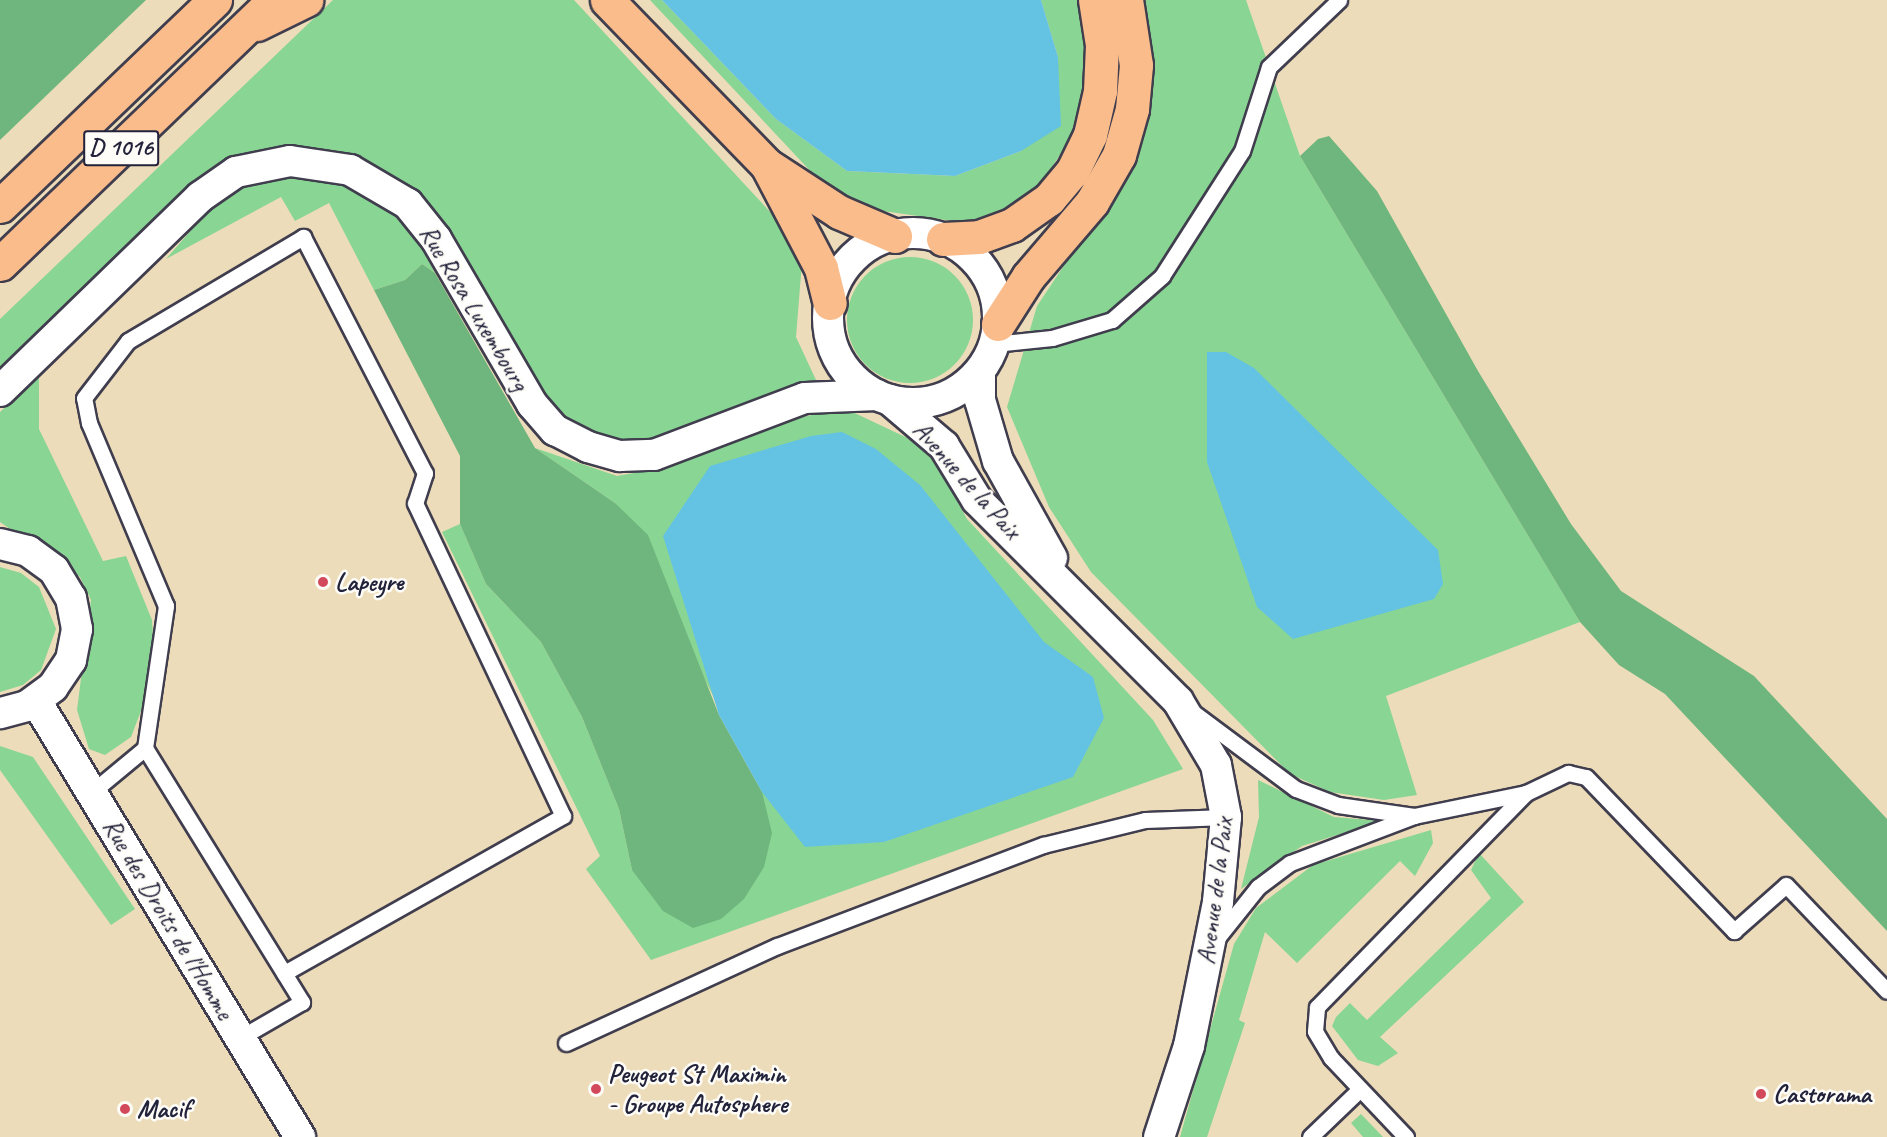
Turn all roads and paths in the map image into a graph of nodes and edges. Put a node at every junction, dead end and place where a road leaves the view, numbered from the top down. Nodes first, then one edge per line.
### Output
1 (214, 0) edge
2 (274, 0) edge
3 (306, 0) edge
4 (607, 0) edge
5 (1095, 0) edge
6 (1126, 0) edge
7 (1339, 0) edge
8 (242, 31) junction
9 (767, 165) junction
10 (0, 206) edge
11 (895, 236) junction
12 (943, 239) junction
13 (0, 264) edge
14 (830, 303) junction
15 (996, 334) junction
16 (980, 371) junction
17 (0, 391) edge
18 (884, 397) junction
19 (3, 543) edge
20 (1069, 586) junction
21 (36, 701) junction
22 (1178, 701) junction
23 (0, 712) edge
24 (145, 748) junction
25 (92, 792) junction
26 (1526, 793) junction
27 (1414, 816) junction
28 (1226, 817) junction
29 (1211, 947) junction
30 (284, 973) junction
31 (1887, 991) edge
32 (240, 1038) junction
33 (566, 1043) dead end
34 (1360, 1089) junction
35 (300, 1137) edge
36 (1159, 1137) edge
37 (1310, 1137) edge
38 (1406, 1137) edge

1 - 10 highway, D 1016
2 - 8 highway, D 1016
3 - 8 highway
4 - 9 highway
5 - 12 highway
6 - 15 highway
7 - 15 lane
8 - 13 highway, D 1016
9 - 11 highway
9 - 14 highway
11 - 12 street
11 - 14 street
12 - 15 street
14 - 18 street
15 - 16 street
16 - 18 street
16 - 20 street, Avenue de la Paix
17 - 18 street, Rue Rosa Luxembourg
18 - 20 street, Avenue de la Paix
19 - 21 street
20 - 22 street, Avenue de la Paix
21 - 23 street
21 - 25 street, Rue des Droits de l'Homme
22 - 27 lane
22 - 28 street, Avenue de la Paix
24 - 25 lane
24 - 30 lane
24 - 30 lane
25 - 32 street, Rue des Droits de l'Homme
26 - 27 lane
26 - 31 lane
26 - 34 lane
27 - 29 lane
28 - 29 street, Avenue de la Paix
28 - 33 lane
29 - 36 street, Avenue de la Paix
30 - 32 lane
32 - 35 street, Rue des Droits de l'Homme
34 - 37 lane
34 - 38 lane

